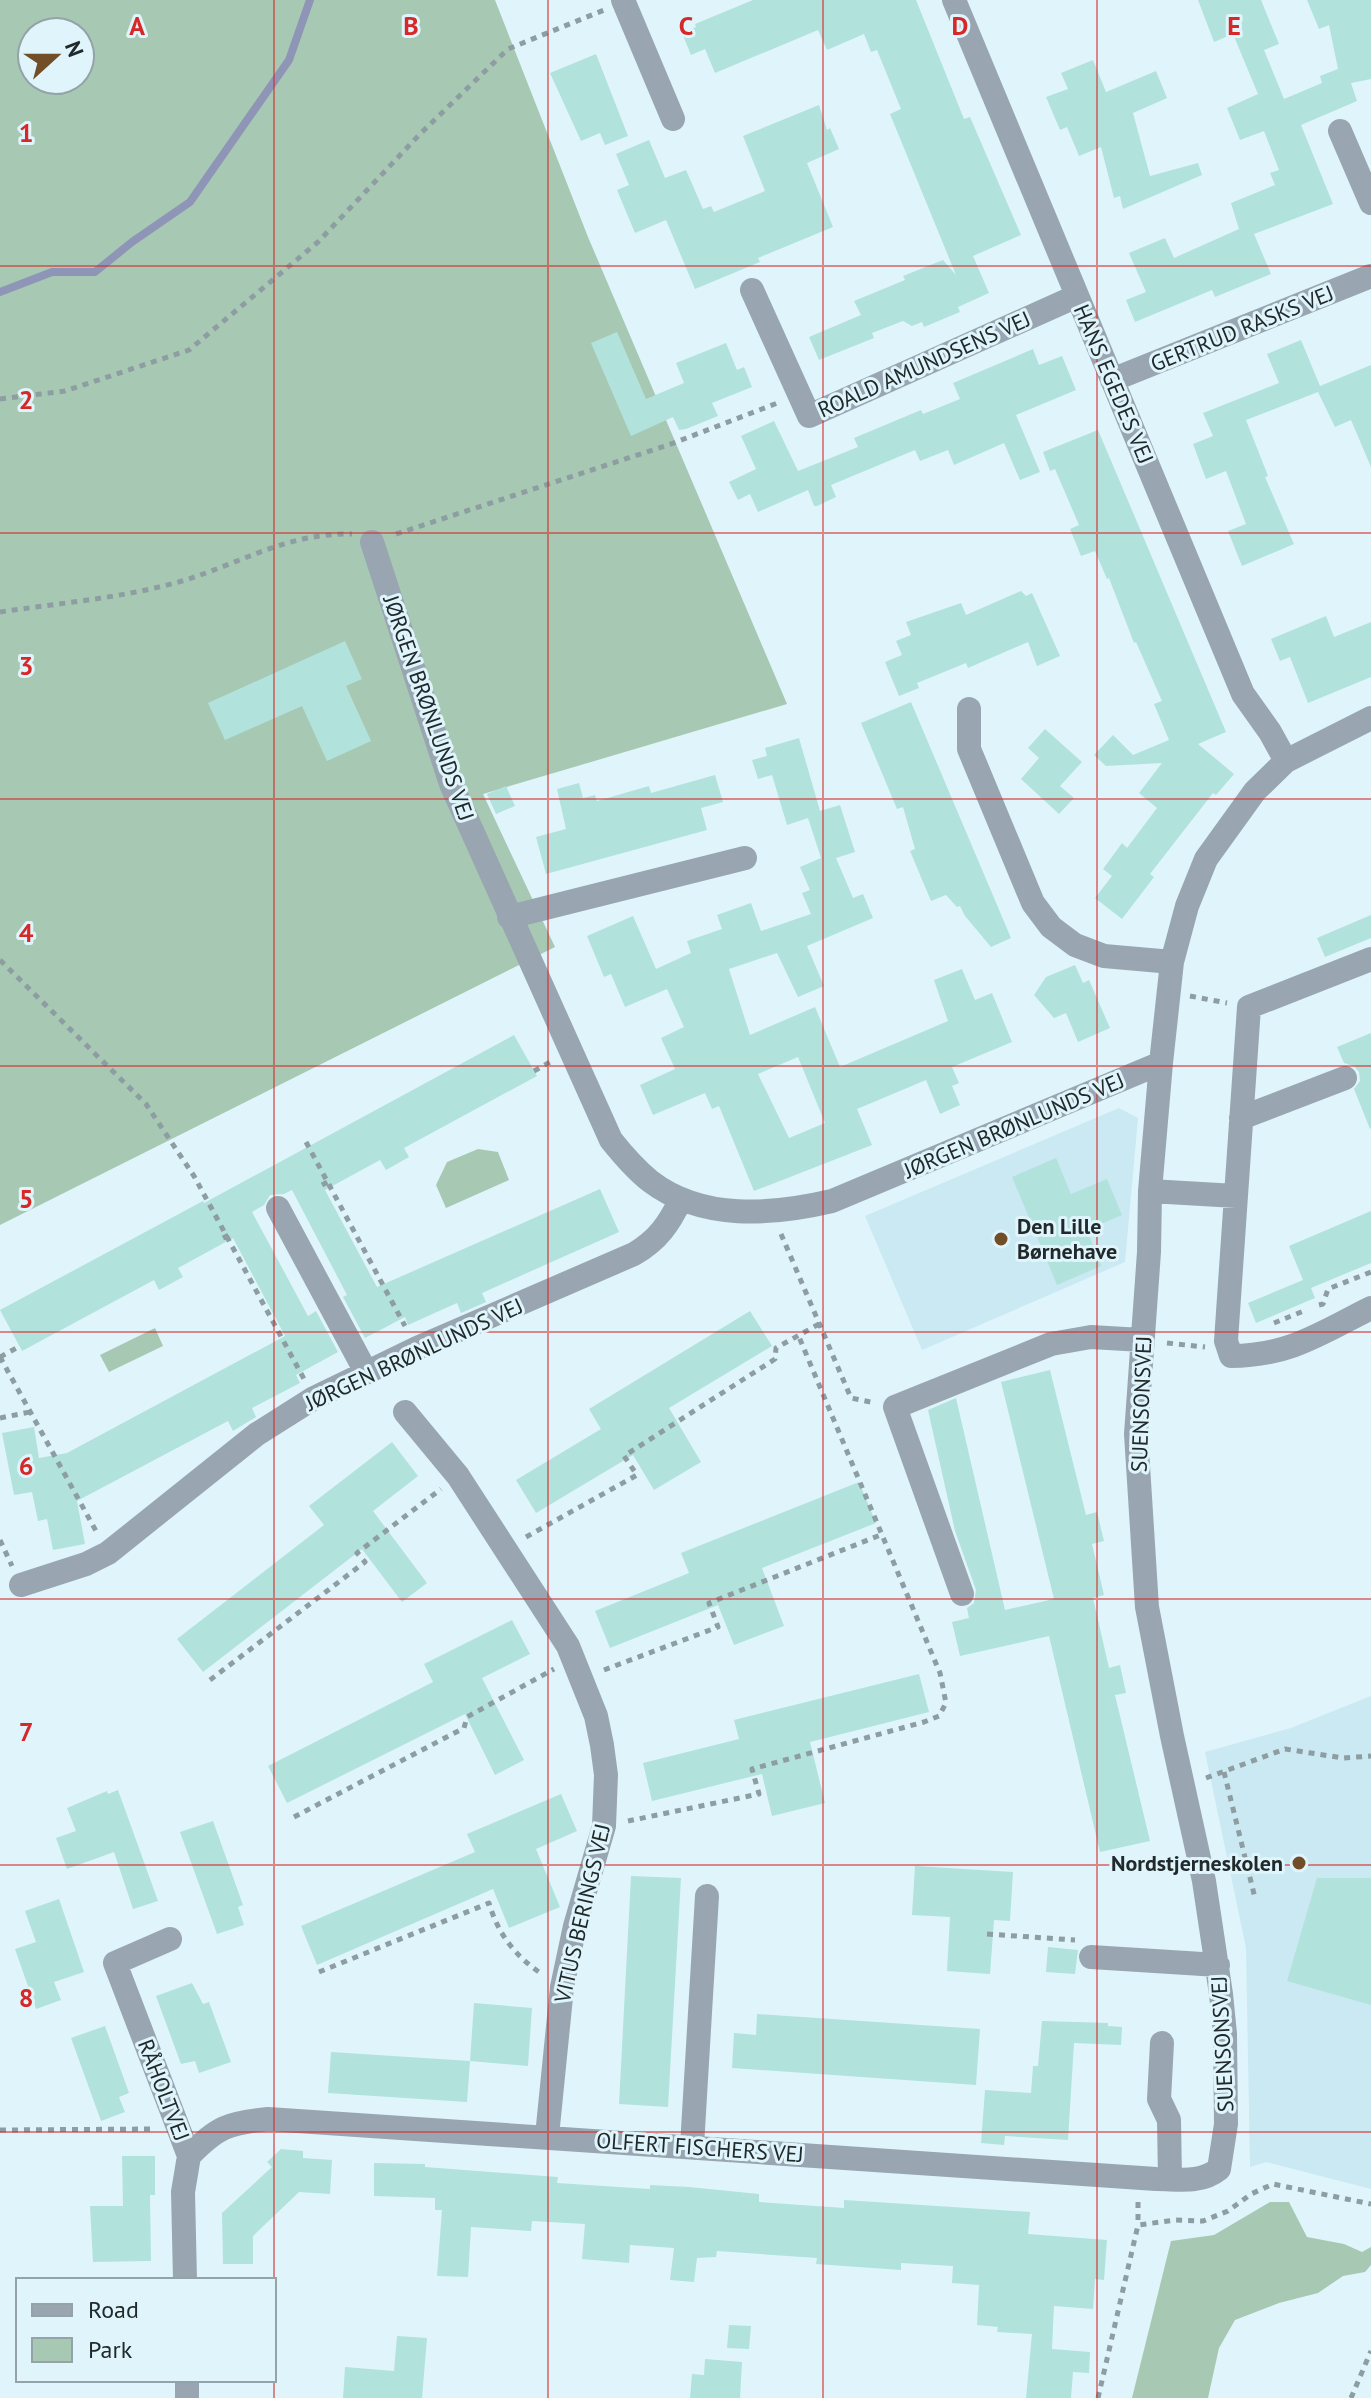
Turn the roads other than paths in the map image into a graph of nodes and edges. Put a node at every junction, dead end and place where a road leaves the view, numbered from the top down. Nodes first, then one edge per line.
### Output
1 (954, 0) edge
2 (627, 1) edge
3 (673, 119) dead end
4 (1340, 131) dead end
5 (1371, 203) edge
6 (1371, 276) edge
7 (752, 290) dead end
8 (1077, 296) junction
9 (1112, 380) junction
10 (372, 542) road end
11 (969, 709) dead end
12 (1371, 718) edge
13 (1286, 761) junction
14 (745, 858) dead end
15 (509, 917) junction
16 (1371, 959) edge
17 (1172, 962) junction
18 (1161, 1063) junction
19 (1345, 1078) dead end
20 (1241, 1118) junction
21 (1150, 1191) junction
22 (1236, 1196) junction
23 (681, 1199) junction
24 (278, 1208) dead end
25 (1371, 1308) edge
26 (1142, 1340) junction
27 (366, 1372) junction
28 (405, 1412) dead end
29 (21, 1585) dead end
30 (962, 1594) dead end
31 (707, 1896) dead end
32 (170, 1939) dead end
33 (1091, 1957) road end
34 (1218, 1965) junction
35 (1162, 2043) dead end
36 (547, 2136) junction
37 (692, 2146) junction
38 (189, 2156) junction
39 (1219, 2169) joint
40 (1170, 2179) junction
41 (185, 2278) edge

1 - 8 street, HANS EGEDES VEJ
2 - 3 street
4 - 5 street
6 - 9 street, GERTRUD RASKS VEJ
7 - 8 street, ROALD AMUNDSENS VEJ
8 - 9 street, HANS EGEDES VEJ
9 - 13 street, HANS EGEDES VEJ
10 - 15 street, JØRGEN BRØNLUNDS VEJ
11 - 17 street
12 - 13 street, SUENSONSVEJ
13 - 17 street, SUENSONSVEJ
14 - 15 street
15 - 23 street, JØRGEN BRØNLUNDS VEJ
16 - 20 street
17 - 18 street, SUENSONSVEJ
18 - 21 street, SUENSONSVEJ
18 - 23 street, JØRGEN BRØNLUNDS VEJ
19 - 20 street
20 - 22 street
21 - 22 street
21 - 26 street, SUENSONSVEJ
22 - 25 street
23 - 27 street, JØRGEN BRØNLUNDS VEJ
24 - 27 street
26 - 30 street
26 - 34 street, SUENSONSVEJ
27 - 29 street, JØRGEN BRØNLUNDS VEJ
28 - 36 street, VITUS BERINGS VEJ
31 - 37 street
32 - 38 street, RÅHOLTVEJ
33 - 34 street
34 - 39 street, SUENSONSVEJ
35 - 40 street
36 - 37 street, OLFERT FISCHERS VEJ
36 - 38 street, OLFERT FISCHERS VEJ
37 - 40 street, OLFERT FISCHERS VEJ
38 - 41 street, RÅHOLTVEJ
39 - 40 street, OLFERT FISCHERS VEJ

